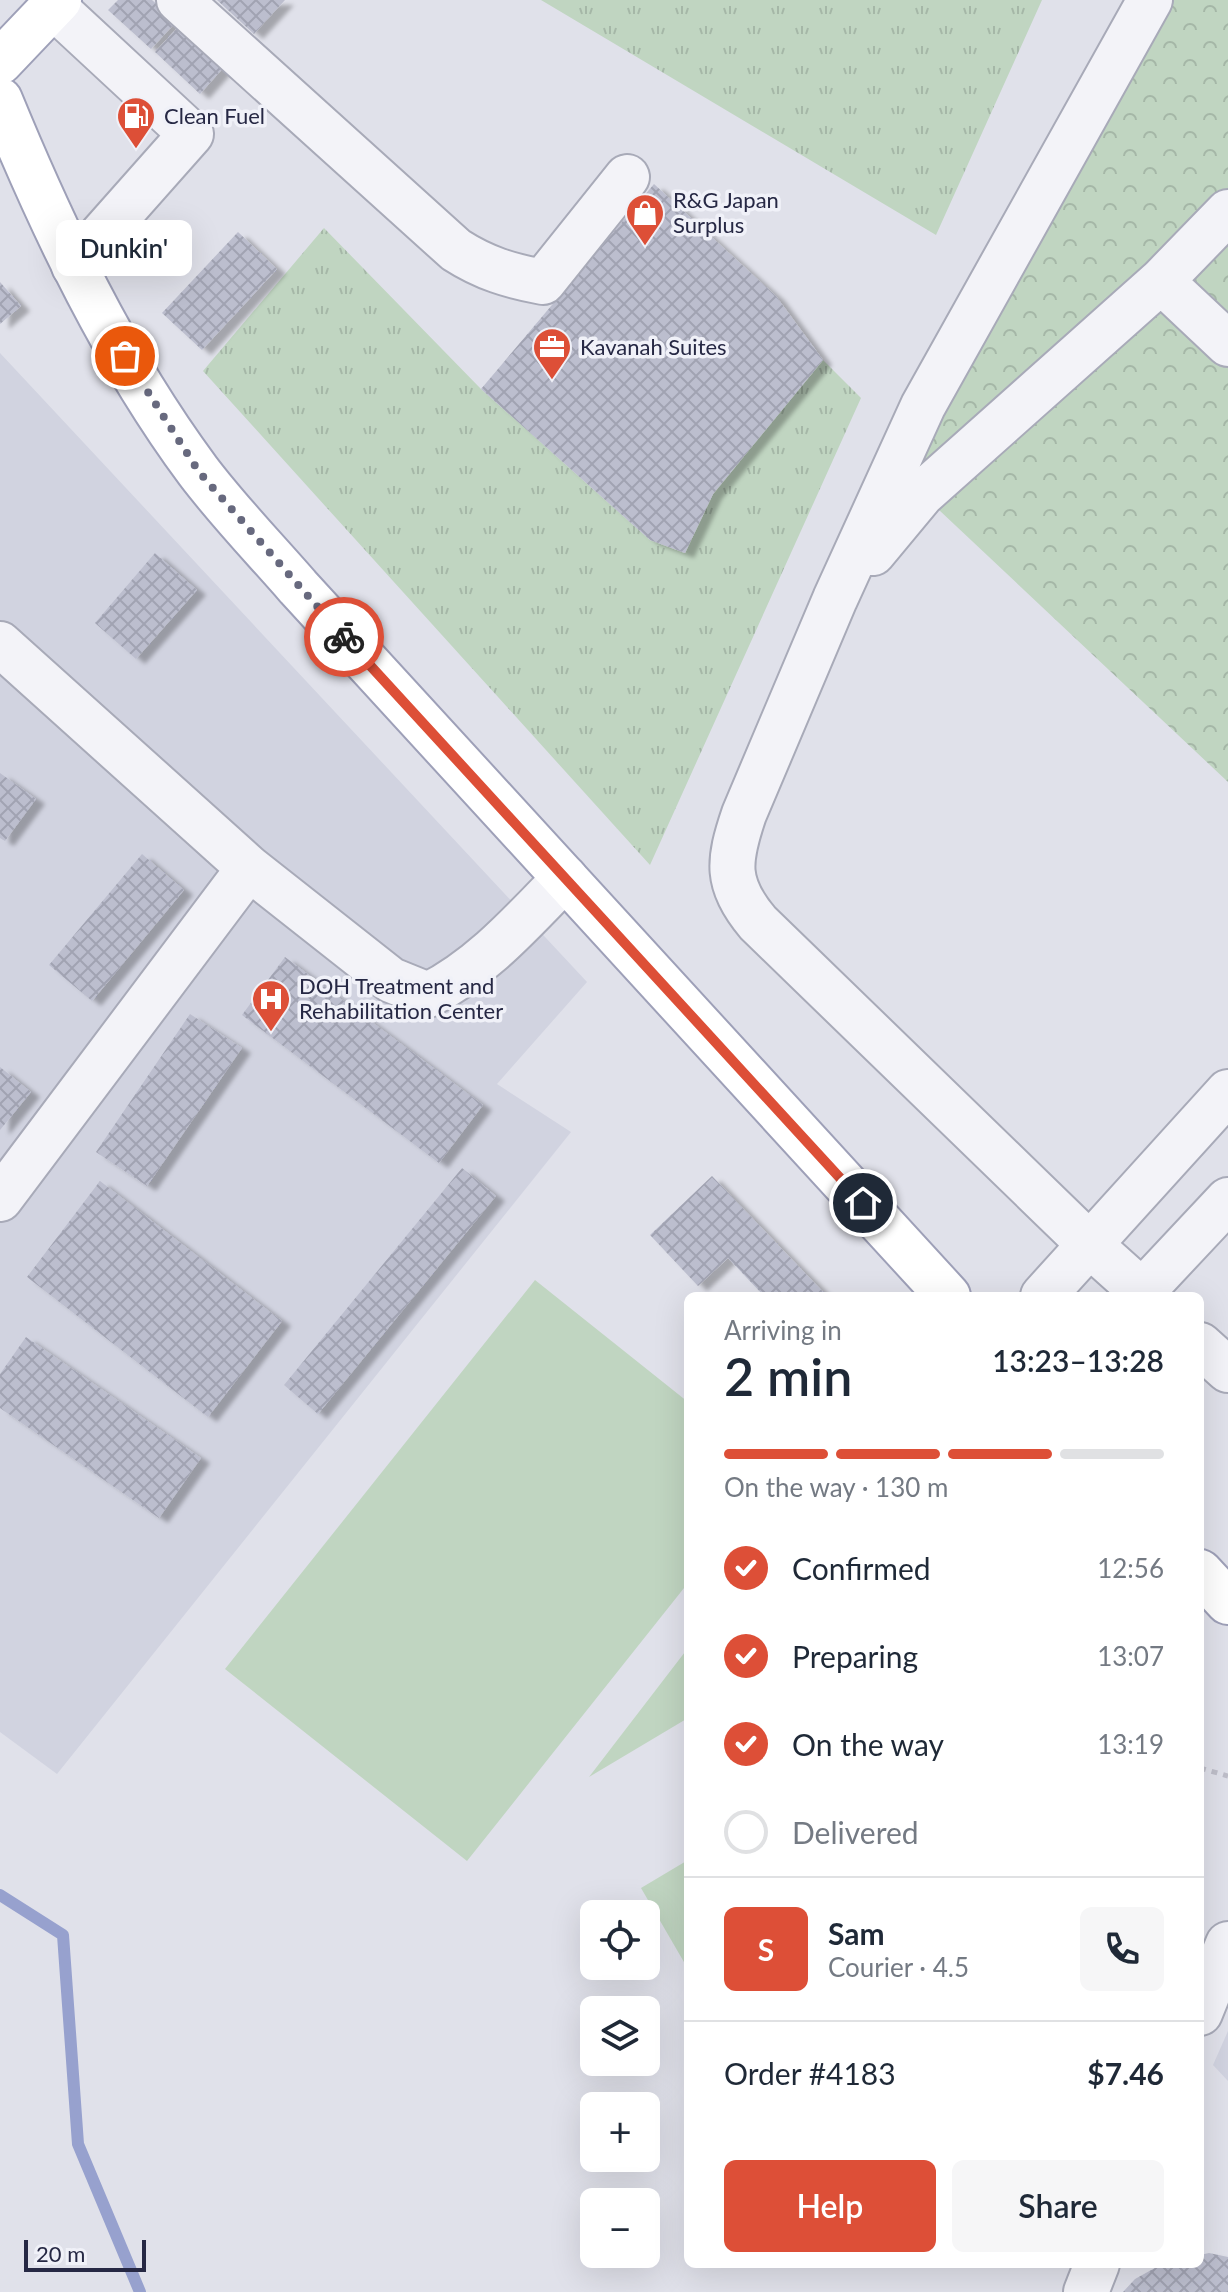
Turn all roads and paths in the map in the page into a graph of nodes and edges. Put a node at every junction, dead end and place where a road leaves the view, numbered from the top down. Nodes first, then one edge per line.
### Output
1 (179, 0) edge
2 (1150, 0) edge
3 (56, 3) edge
4 (0, 62) edge
5 (0, 100) edge
6 (627, 177) dead end
7 (1228, 212) edge
8 (74, 266) junction
9 (1161, 281) junction
10 (1228, 344) edge
11 (835, 599) junction
12 (3, 652) edge
13 (249, 868) junction
14 (565, 878) junction
15 (1228, 1092) edge
16 (0, 1199) edge
17 (1228, 1200) edge
18 (1090, 1245) junction
19 (944, 1292) edge
20 (1047, 1292) edge
21 (1139, 1292) edge
22 (1145, 1292) edge
23 (1204, 1349) edge
24 (1228, 1370) edge
25 (1204, 1576) edge
26 (1228, 1602) edge
27 (1204, 1769) edge
28 (1228, 1776) edge
29 (1228, 1944) edge
30 (1204, 2003) edge
31 (1095, 2268) edge
32 (1086, 2292) edge

1 - 6 street
2 - 11 street
3 - 4 main road
3 - 8 street
5 - 8 main road
7 - 9 street
8 - 14 main road
9 - 10 street
9 - 11 street
11 - 18 street
12 - 13 street
13 - 14 street
13 - 16 street
14 - 19 main road
15 - 18 street
17 - 22 street
18 - 20 street
18 - 21 street
23 - 24 street
25 - 26 main road
27 - 28 path
29 - 30 street
31 - 32 street

